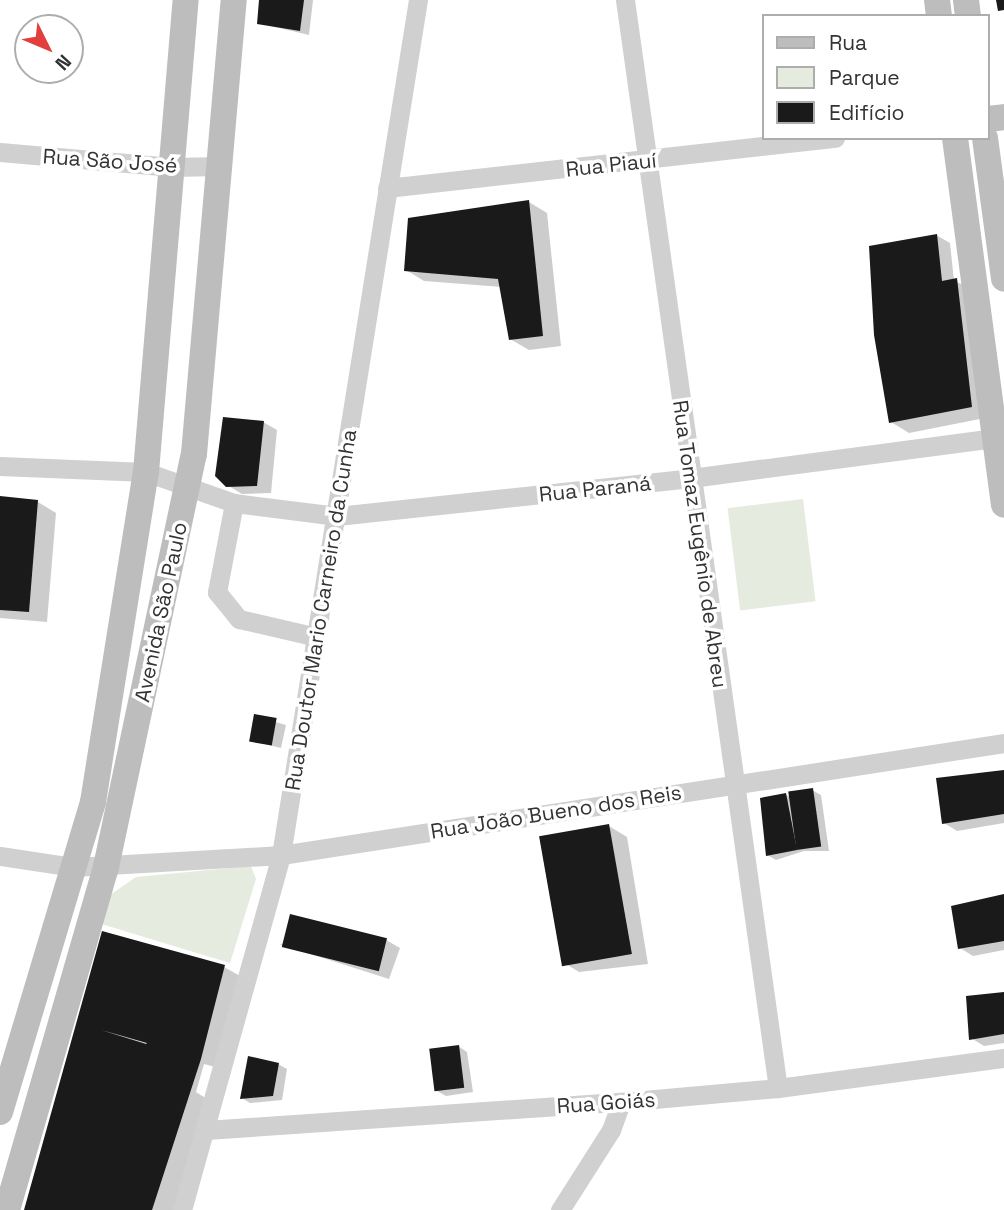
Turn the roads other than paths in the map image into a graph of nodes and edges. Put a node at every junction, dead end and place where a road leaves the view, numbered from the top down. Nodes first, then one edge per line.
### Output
1 (186, 0) edge
2 (234, 0) edge
3 (418, 0) edge
4 (625, 0) edge
5 (819, 140) edge
6 (955, 140) edge
7 (985, 140) edge
8 (0, 152) edge
9 (647, 162) junction
10 (220, 166) junction
11 (172, 167) junction
12 (387, 188) junction
13 (1004, 279) edge
14 (1000, 438) edge
15 (0, 466) edge
16 (146, 472) junction
17 (691, 478) junction
18 (188, 486) junction
19 (234, 503) junction
20 (1004, 505) edge
21 (337, 516) junction
22 (317, 636) junction
23 (1004, 743) edge
24 (733, 785) junction
25 (281, 855) junction
26 (0, 856) edge
27 (74, 867) junction
28 (106, 867) junction
29 (1004, 1058) edge
30 (778, 1088) junction
31 (621, 1102) junction
32 (0, 1112) edge
33 (206, 1130) junction
34 (7, 1210) edge
35 (182, 1210) edge
36 (560, 1210) edge

1 - 11 main road, Avenida São Paulo
2 - 10 main road, Avenida São Paulo
3 - 12 street, Rua Doutor Mario Carneiro da Cunha
4 - 9 street, Rua Tomaz Eugênio de Abreu
5 - 9 street, Rua Piauí
6 - 14 main road
7 - 13 main road
8 - 11 street, Rua São José
9 - 12 street, Rua Piauí
9 - 17 street, Rua Tomaz Eugênio de Abreu
10 - 11 street, Rua São José
10 - 18 main road, Avenida São Paulo
11 - 16 main road, Avenida São Paulo
12 - 21 street, Rua Doutor Mario Carneiro da Cunha
14 - 17 street, Rua Paraná
14 - 20 main road
15 - 16 street, Rua Paraná
16 - 18 street, Rua Paraná
16 - 27 main road, Avenida São Paulo
17 - 21 street, Rua Paraná
17 - 24 street, Rua Tomaz Eugênio de Abreu
18 - 19 street, Rua Paraná
18 - 28 main road, Avenida São Paulo
19 - 21 street, Rua Paraná
19 - 22 street
21 - 22 street, Rua Doutor Mario Carneiro da Cunha
22 - 25 street, Rua Doutor Mario Carneiro da Cunha
23 - 24 street, Rua João Bueno dos Reis
24 - 25 street, Rua João Bueno dos Reis
24 - 30 street, Rua Tomaz Eugênio de Abreu
25 - 28 street, Rua João Bueno dos Reis
25 - 33 street, Rua Doutor Mario Carneiro da Cunha
26 - 27 street, Rua João Bueno dos Reis
27 - 28 street, Rua João Bueno dos Reis
27 - 32 main road, Avenida São Paulo
28 - 34 main road, Avenida São Paulo
29 - 30 street, Rua Goiás
30 - 31 street, Rua Goiás
31 - 33 street, Rua Goiás
31 - 36 street
33 - 35 street, Rua Doutor Mario Carneiro da Cunha

